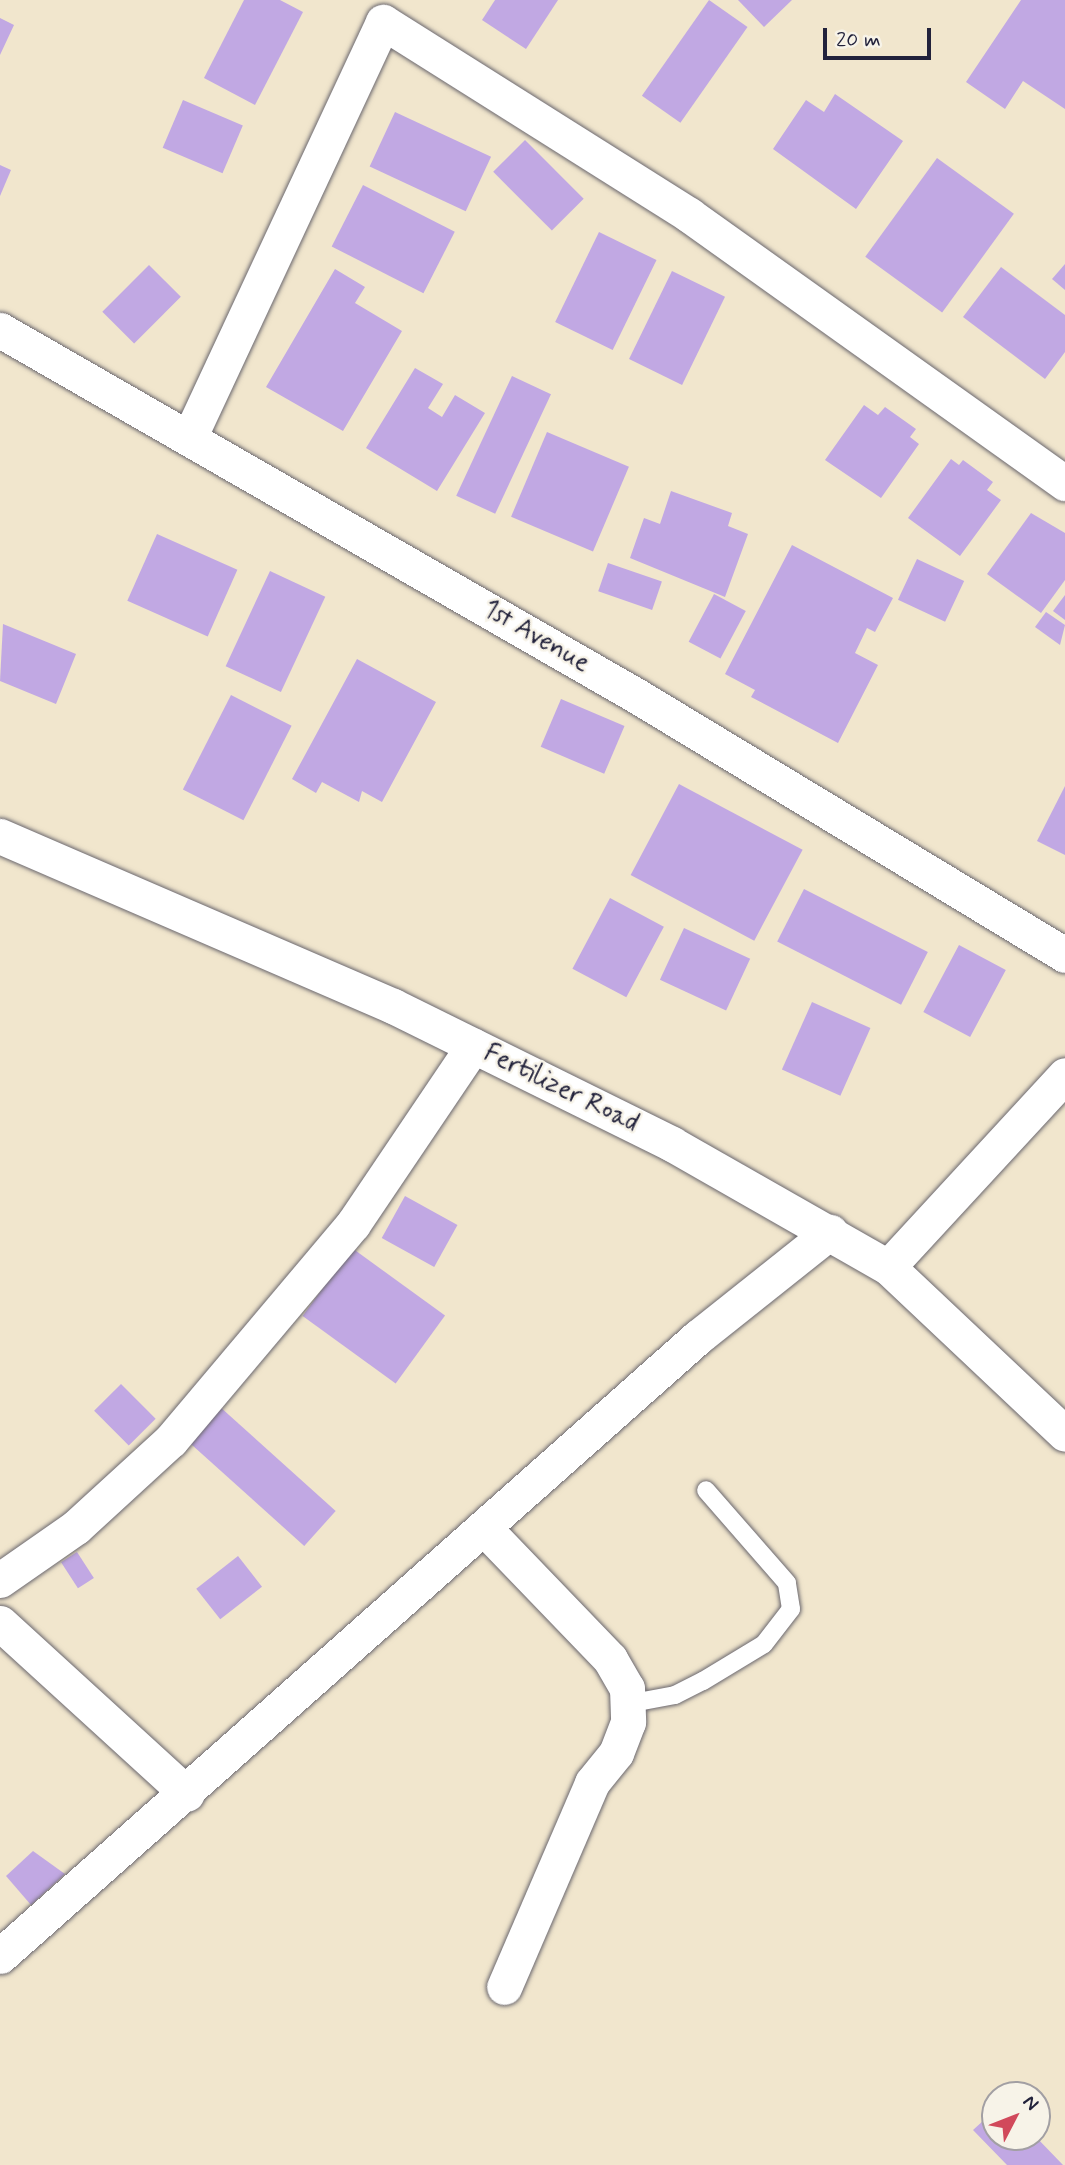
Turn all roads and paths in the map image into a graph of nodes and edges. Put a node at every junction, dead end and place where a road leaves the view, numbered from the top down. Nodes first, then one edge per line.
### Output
1 (388, 11) edge
2 (0, 330) edge
3 (189, 438) junction
4 (1065, 483) edge
5 (0, 836) edge
6 (1065, 955) edge
7 (473, 1046) junction
8 (1065, 1075) edge
9 (830, 1232) junction
10 (887, 1267) junction
11 (1065, 1434) edge
12 (706, 1490) dead end
13 (484, 1528) junction
14 (0, 1580) edge
15 (0, 1623) edge
16 (627, 1704) junction
17 (187, 1794) junction
18 (0, 1956) edge
19 (504, 1987) dead end

1 - 3 street
1 - 4 street
2 - 3 street, 1st Avenue
3 - 6 street, 1st Avenue
5 - 7 street, Fertilizer Road
7 - 9 street, Fertilizer Road
7 - 14 street
8 - 10 street
9 - 10 street, Fertilizer Road
9 - 13 street
10 - 11 street, Fertilizer Road
12 - 16 lane
13 - 16 street
13 - 17 street
15 - 17 street
16 - 19 street
17 - 18 street

